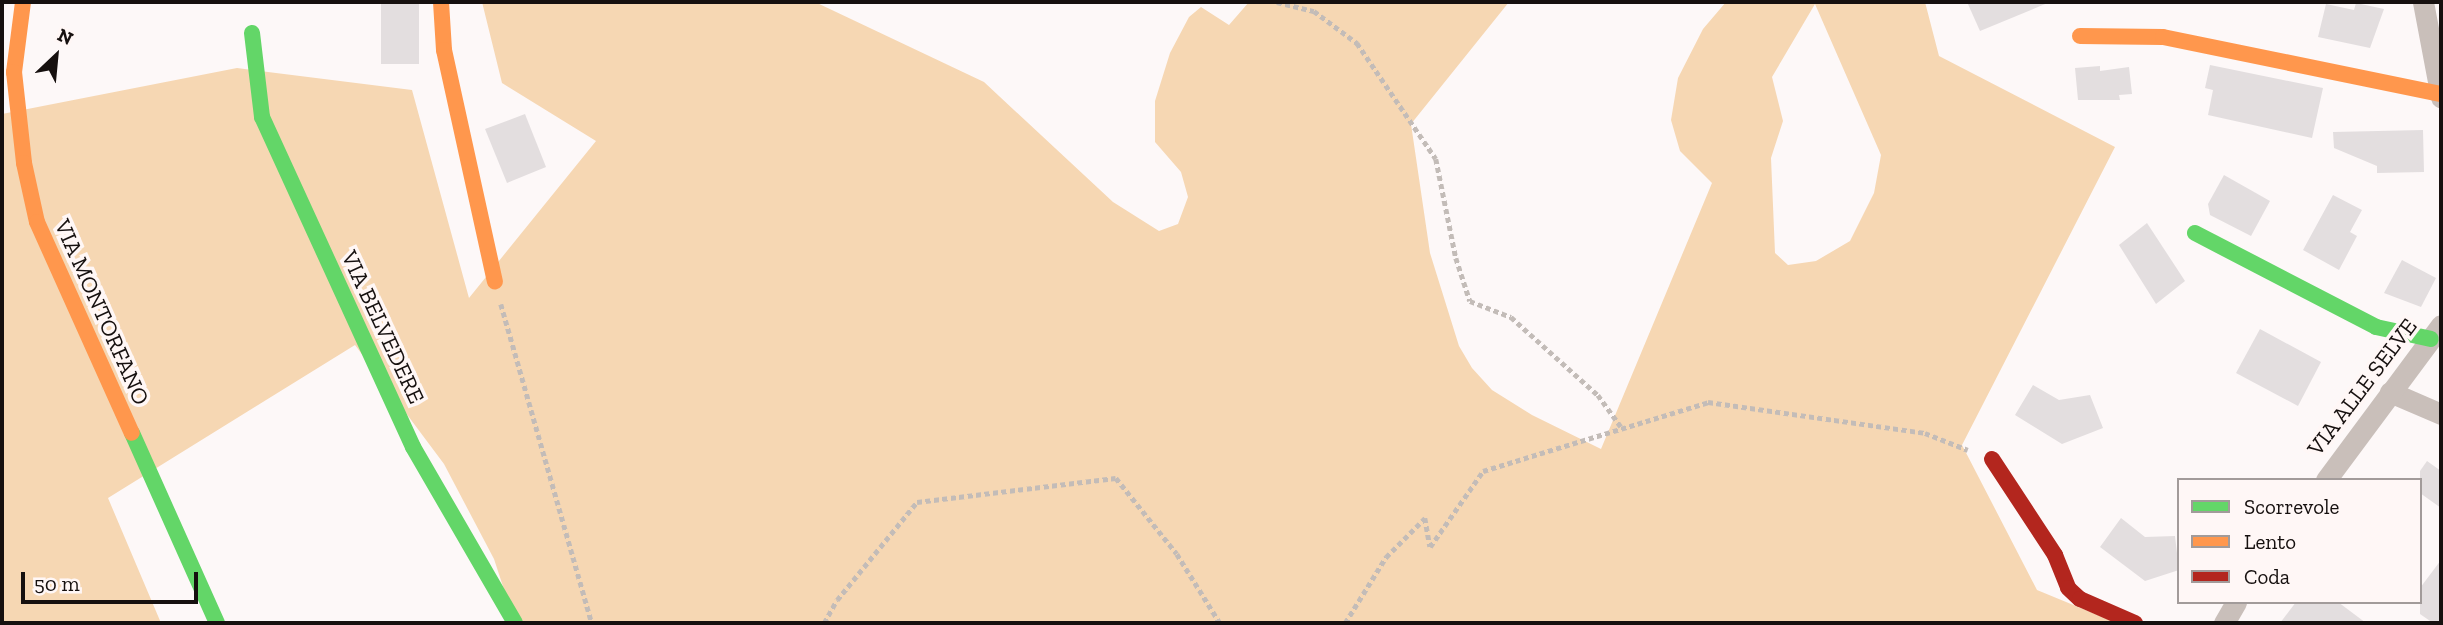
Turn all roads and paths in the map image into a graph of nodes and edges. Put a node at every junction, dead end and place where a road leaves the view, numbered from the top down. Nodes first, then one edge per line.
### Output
1 (23, 2) edge
2 (441, 2) edge
3 (1277, 2) edge
4 (2423, 2) edge
5 (252, 33) dead end
6 (2080, 36) dead end
7 (2441, 95) edge
8 (2195, 233) dead end
9 (495, 281) joint
10 (2436, 332) edge
11 (2390, 392) junction
12 (2441, 414) edge
13 (1621, 427) junction
14 (1992, 459) joint
15 (2327, 478) edge
16 (2235, 604) edge
17 (217, 623) edge
18 (515, 623) edge
19 (592, 623) edge
20 (824, 623) edge
21 (1220, 623) edge
22 (1345, 623) edge
23 (2135, 623) edge
24 (2224, 623) edge

1 - 17 street, VIA MONTORFANO
2 - 9 street
3 - 13 path
4 - 7 street
5 - 18 street, VIA BELVEDERE
6 - 7 street
8 - 10 street
9 - 19 path
10 - 11 street, VIA ALLE SELVE
11 - 12 street
11 - 15 street, VIA ALLE SELVE
13 - 14 path
13 - 22 path
14 - 23 street
16 - 24 street
20 - 21 path

